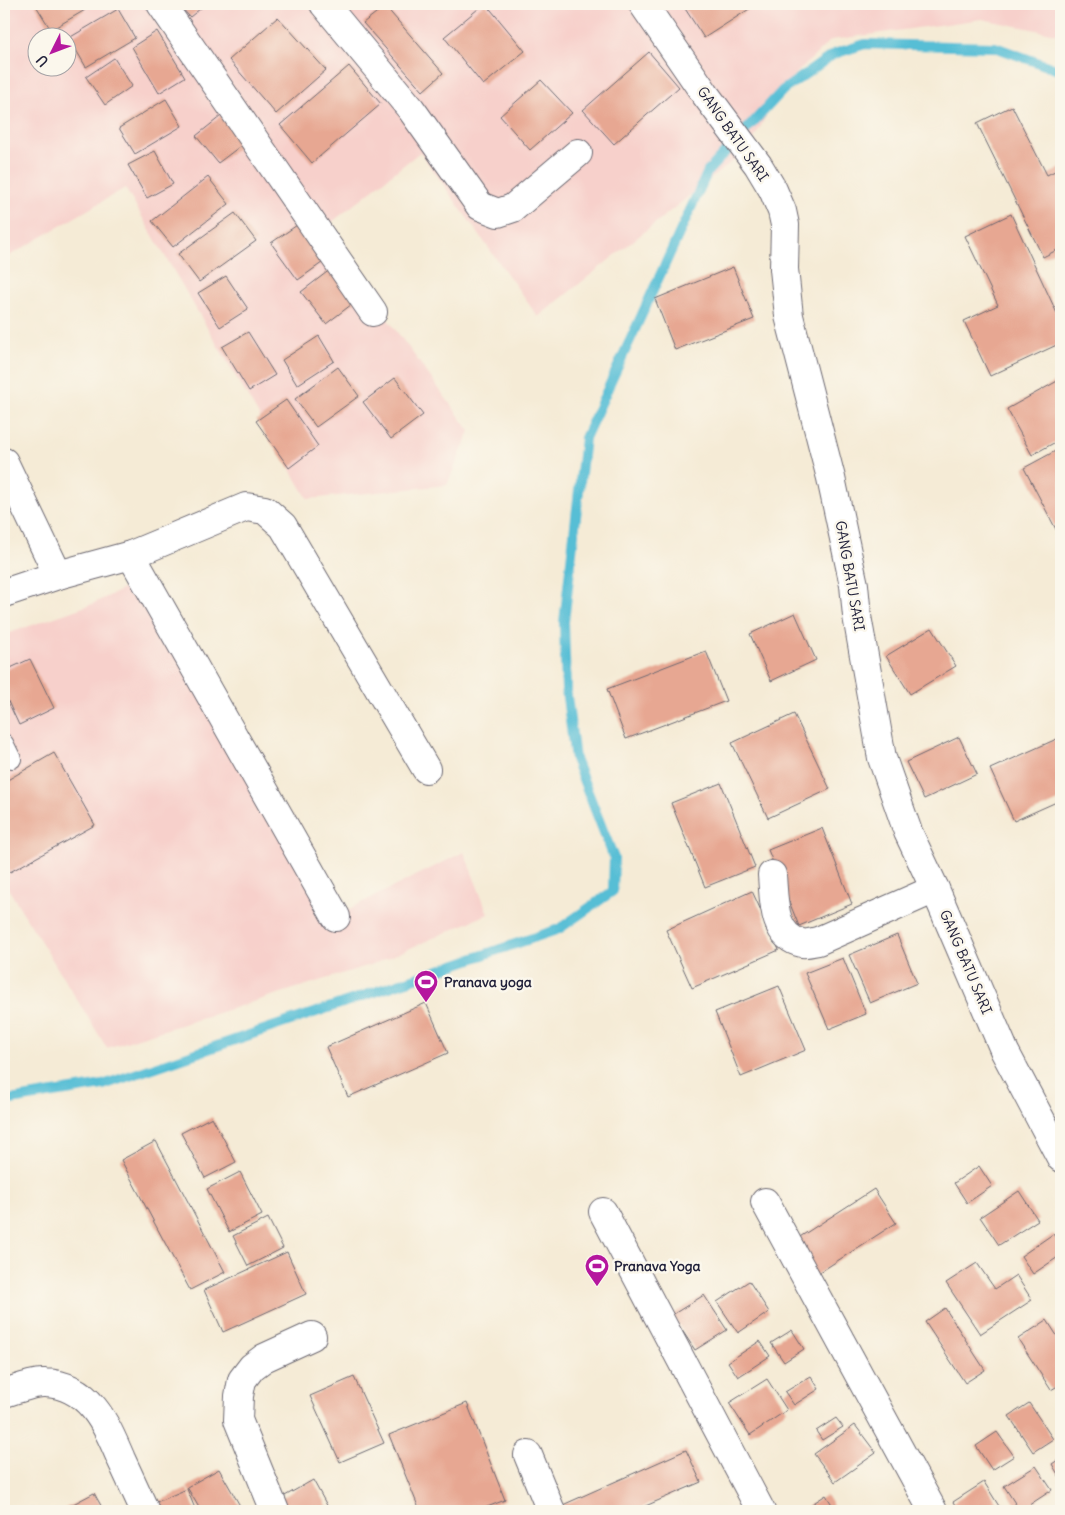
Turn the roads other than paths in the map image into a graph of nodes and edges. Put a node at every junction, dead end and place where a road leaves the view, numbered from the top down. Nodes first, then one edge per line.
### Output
1 (161, 4) edge
2 (324, 4) edge
3 (644, 4) edge
4 (578, 153) dead end
5 (373, 312) dead end
6 (4, 462) edge
7 (131, 555) junction
8 (58, 575) junction
9 (4, 593) edge
10 (426, 769) dead end
11 (772, 874) dead end
12 (935, 889) junction
13 (336, 917) dead end
14 (1061, 1158) edge
15 (765, 1202) dead end
16 (603, 1212) dead end
17 (312, 1336) dead end
18 (4, 1393) edge
19 (528, 1455) dead end
20 (145, 1511) edge
21 (275, 1511) edge
22 (551, 1511) edge
23 (761, 1511) edge
24 (932, 1511) edge

1 - 5 street
2 - 4 street
3 - 12 street, GANG BATU SARI
6 - 8 street
7 - 8 street
7 - 10 street
7 - 13 street
8 - 9 street
11 - 12 street
12 - 14 street, GANG BATU SARI
15 - 24 street
16 - 23 street
17 - 21 street
18 - 20 street
19 - 22 street

